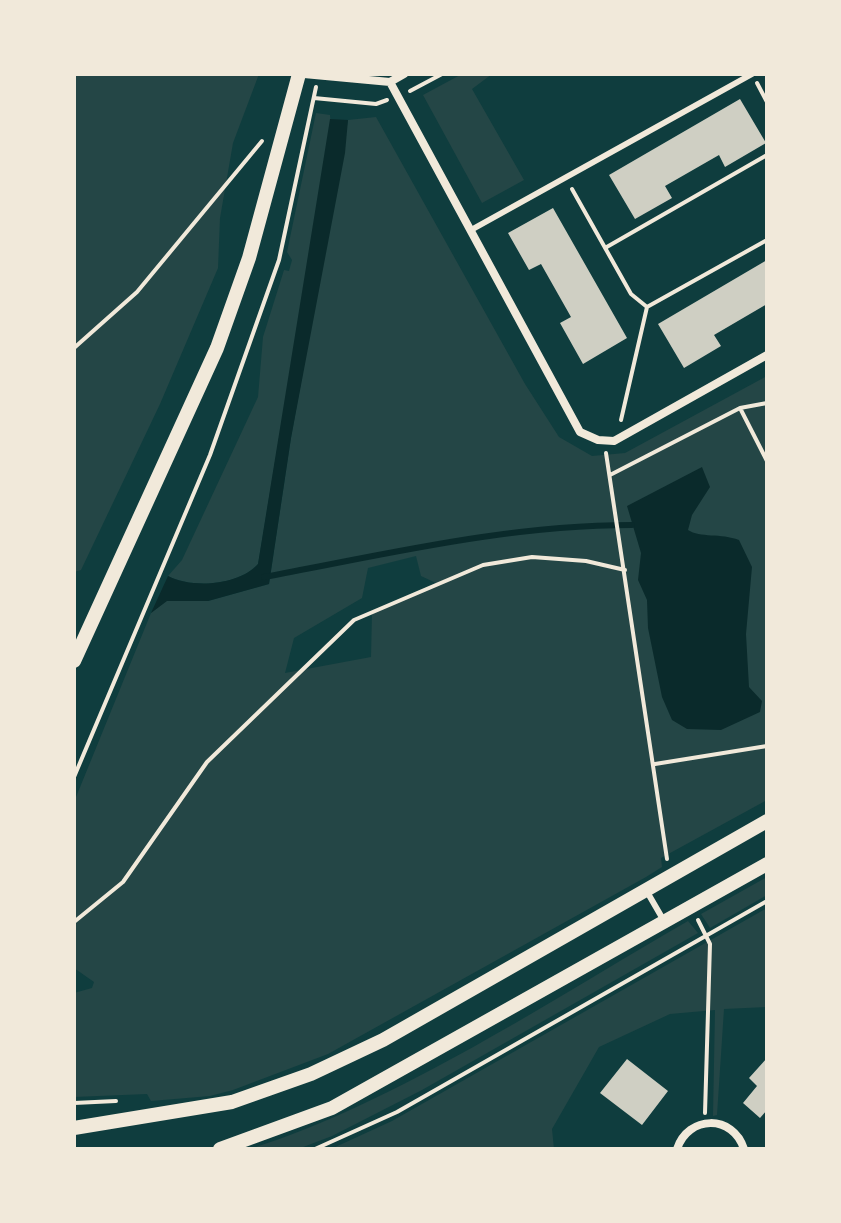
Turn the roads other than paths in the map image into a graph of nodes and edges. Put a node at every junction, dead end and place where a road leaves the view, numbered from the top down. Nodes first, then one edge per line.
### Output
1 (302, 74) edge
2 (404, 74) edge
3 (752, 74) edge
4 (390, 82) junction
5 (471, 230) junction
6 (767, 355) edge
7 (74, 661) edge
8 (767, 821) edge
9 (767, 864) edge
10 (646, 890) junction
11 (665, 922) junction
12 (74, 1128) edge
13 (220, 1149) edge
14 (677, 1149) edge
15 (744, 1149) edge

1 - 4 street
1 - 7 street
2 - 4 street
3 - 5 lane
4 - 5 street
5 - 6 street
8 - 10 street
9 - 11 street
10 - 11 lane
10 - 12 street
11 - 13 street
14 - 15 street

